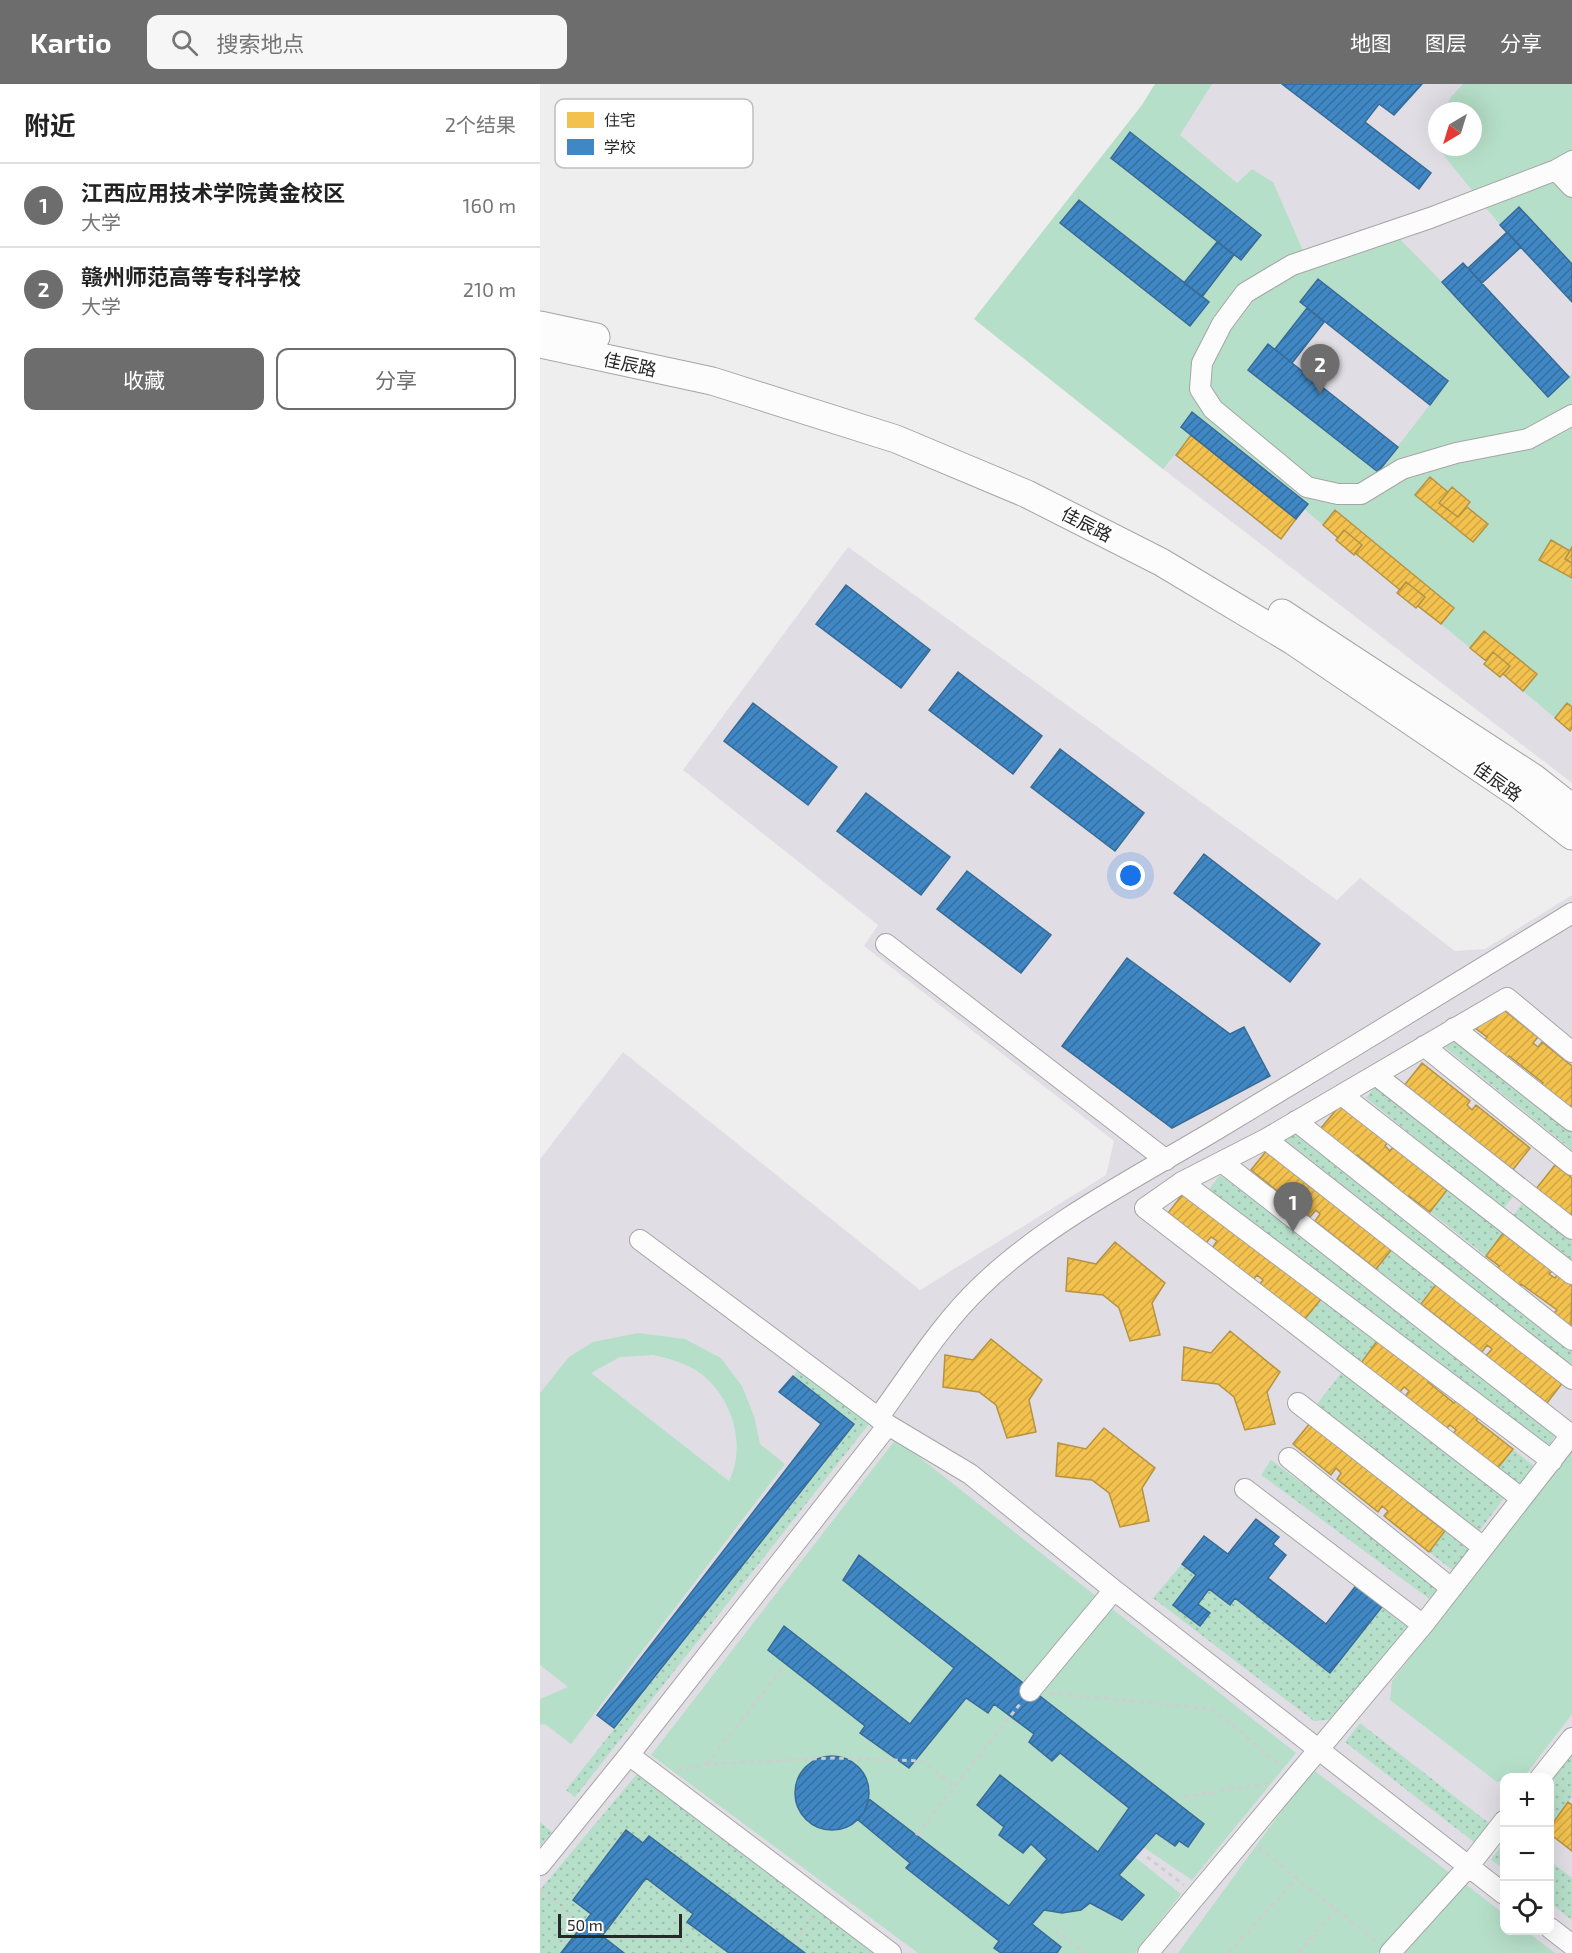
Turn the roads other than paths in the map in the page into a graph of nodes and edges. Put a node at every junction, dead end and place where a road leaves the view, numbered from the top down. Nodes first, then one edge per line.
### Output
1 (1564, 165) edge
2 (1572, 187) edge
3 (540, 325) edge
4 (540, 345) edge
5 (1572, 415) edge
6 (1572, 808) edge
7 (1572, 836) edge
8 (1572, 913) edge
9 (886, 944) dead end
10 (1454, 1028) junction
11 (1424, 1046) junction
12 (1572, 1052) edge
13 (1376, 1075) junction
14 (1342, 1095) junction
15 (1296, 1121) junction
16 (1572, 1121) edge
17 (1266, 1139) junction
18 (1166, 1160) junction
19 (1222, 1162) junction
20 (1572, 1165) edge
21 (1182, 1182) junction
22 (1572, 1229) edge
23 (640, 1239) dead end
24 (1572, 1274) edge
25 (1572, 1340) edge
26 (1572, 1379) edge
27 (1298, 1403) dead end
28 (883, 1421) junction
29 (1572, 1434) edge
30 (1288, 1458) dead end
31 (1552, 1461) junction
32 (1245, 1489) dead end
33 (1521, 1498) junction
34 (1483, 1548) junction
35 (1451, 1588) junction
36 (1114, 1590) junction
37 (1423, 1625) junction
38 (1030, 1691) road end
39 (1572, 1738) edge
40 (1318, 1749) junction
41 (629, 1755) junction
42 (1544, 1773) edge
43 (1500, 1826) edge
44 (540, 1865) edge
45 (1468, 1867) junction
46 (1500, 1891) edge
47 (1554, 1931) edge
48 (1572, 1945) edge
49 (891, 1953) edge
50 (1148, 1953) edge
51 (1390, 1953) edge

1 - 2 street
1 - 5 street
3 - 6 main road, 佳辰路
4 - 7 main road, 佳辰路
8 - 18 street
9 - 18 street
10 - 11 street
10 - 12 street
10 - 16 street
11 - 13 street
11 - 20 street
13 - 14 street
13 - 22 street
14 - 15 street
14 - 24 street
15 - 17 street
15 - 25 street
17 - 19 street
17 - 26 street
18 - 28 street
19 - 21 street
19 - 29 street
21 - 31 street
21 - 33 street
23 - 28 street
27 - 34 street
28 - 36 street
28 - 41 street
29 - 31 street
30 - 35 street
31 - 33 street
32 - 37 street
33 - 34 street
34 - 35 street
35 - 37 street
36 - 38 street
36 - 40 street
37 - 40 street
39 - 42 street
40 - 45 street
40 - 50 street
41 - 44 street
41 - 49 street
43 - 45 street
45 - 46 street
45 - 51 street
47 - 48 street

